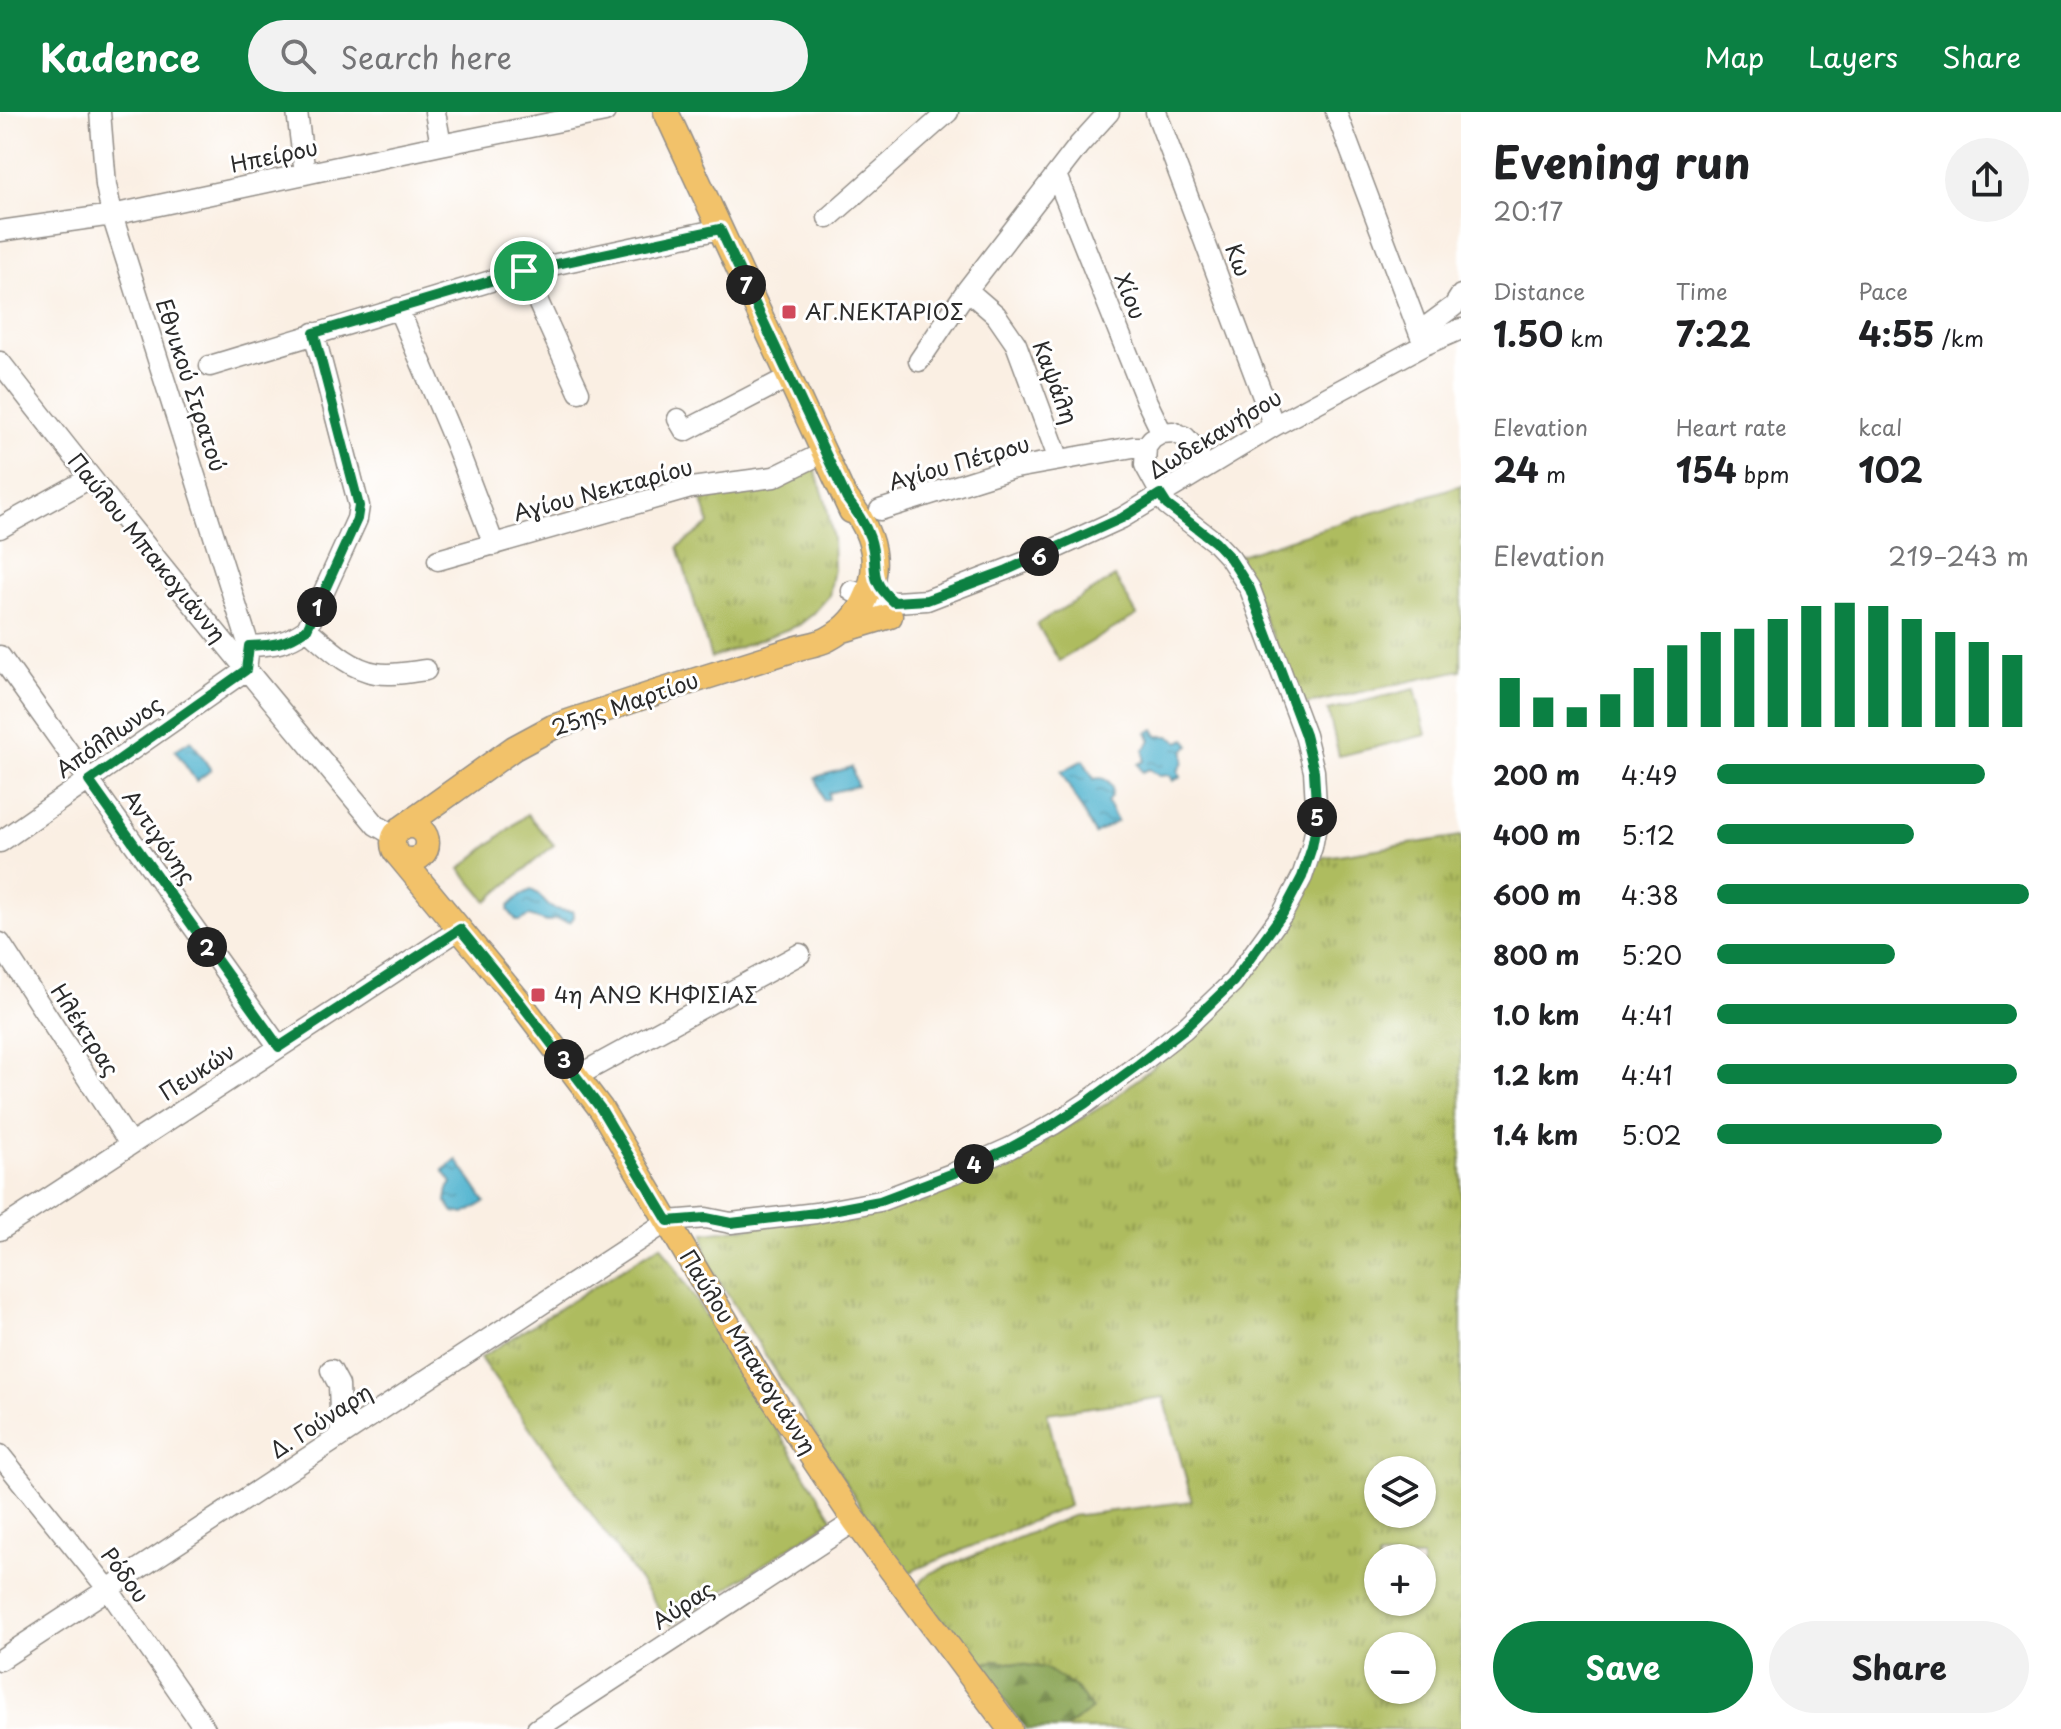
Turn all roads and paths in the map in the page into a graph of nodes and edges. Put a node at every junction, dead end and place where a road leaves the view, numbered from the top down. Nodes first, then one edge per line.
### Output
1 (100, 112) edge
2 (297, 112) edge
3 (435, 112) edge
4 (605, 112) edge
5 (666, 112) edge
6 (948, 112) edge
7 (1109, 112) edge
8 (1156, 112) edge
9 (1336, 112) edge
10 (441, 145) junction
11 (305, 174) junction
12 (1056, 175) junction
13 (112, 215) junction
14 (828, 218) dead end
15 (720, 229) junction
16 (0, 231) edge
17 (524, 271) junction
18 (1460, 287) edge
19 (967, 290) junction
20 (398, 308) junction
21 (1461, 329) edge
22 (314, 333) junction
23 (1422, 338) junction
24 (919, 361) dead end
25 (0, 362) edge
26 (210, 366) dead end
27 (789, 377) junction
28 (579, 392) dead end
29 (678, 419) dead end
30 (1274, 426) junction
31 (1162, 433) junction
32 (1146, 447) junction
33 (825, 452) junction
34 (1059, 460) junction
35 (1205, 467) junction
36 (90, 478) junction
37 (1160, 494) junction
38 (847, 499) junction
39 (880, 510) dead end
40 (0, 528) edge
41 (494, 545) junction
42 (438, 560) dead end
43 (873, 571) junction
44 (856, 600) junction
45 (892, 609) junction
46 (307, 629) junction
47 (841, 630) junction
48 (249, 646) junction
49 (798, 648) junction
50 (0, 656) edge
51 (246, 670) junction
52 (426, 670) dead end
53 (89, 781) junction
54 (465, 785) junction
55 (399, 840) junction
56 (0, 842) edge
57 (427, 848) junction
58 (432, 895) junction
59 (460, 929) junction
60 (0, 943) edge
61 (800, 954) dead end
62 (279, 1047) junction
63 (577, 1076) junction
64 (130, 1144) junction
65 (668, 1221) junction
66 (0, 1230) edge
67 (331, 1370) dead end
68 (341, 1436) junction
69 (0, 1455) edge
70 (855, 1521) junction
71 (108, 1589) junction
72 (0, 1660) edge
73 (205, 1729) edge
74 (537, 1729) edge
75 (1010, 1729) edge

1 - 13 street, Εθνικού Στρατού
2 - 11 street
3 - 10 street
4 - 10 street, Ηπείρου
5 - 15 main road
6 - 14 street
7 - 12 street
8 - 30 street, Κω
9 - 23 street
10 - 11 street, Ηπείρου
11 - 13 street, Ηπείρου
12 - 19 street
12 - 31 street, Χίου
13 - 16 street, Ηπείρου
13 - 48 street, Εθνικού Στρατού
15 - 17 street
15 - 27 main road
17 - 20 street
17 - 28 street
18 - 23 street
19 - 24 street
19 - 34 street, Καψάλη
20 - 22 street
20 - 41 street
21 - 23 street
22 - 26 street
22 - 46 street
23 - 30 street, Δωδεκανήσου
25 - 36 street, Παύλου Μπακογιάννη
27 - 29 street
27 - 33 main road
30 - 35 street, Δωδεκανήσου
31 - 32 street
31 - 35 street
32 - 34 street, Αγίου Πέτρου
32 - 37 street
33 - 38 main road
33 - 41 street, Αγίου Νεκταρίου
34 - 39 street, Αγίου Πέτρου
35 - 37 street, Δωδεκανήσου
36 - 40 street
36 - 51 street, Παύλου Μπακογιάννη
37 - 45 street, Δωδεκανήσου
37 - 65 street
38 - 43 main road
38 - 44 main road
41 - 42 street, Αγίου Νεκταρίου
43 - 44 main road
43 - 45 main road
44 - 45 street, Δωδεκανήσου
44 - 47 main road, 25ης Μαρτίου
44 - 49 main road, 25ης Μαρτίου
45 - 47 main road
46 - 48 street
46 - 52 street
47 - 49 main road, 25ης Μαρτίου
48 - 51 street, Εθνικού Στρατού
49 - 54 main road, 25ης Μαρτίου
50 - 53 street, Αντιγόνης
51 - 53 street, Απόλλωνος
51 - 55 street, Παύλου Μπακογιάννη
53 - 56 street, Απόλλωνος
53 - 62 street, Αντιγόνης
54 - 55 main road, 25ης Μαρτίου
54 - 57 main road, 25ης Μαρτίου
55 - 57 main road
55 - 58 main road, Παύλου Μπακογιάννη
57 - 58 main road
58 - 59 main road, Παύλου Μπακογιάννη
59 - 62 street, Πευκών
59 - 63 main road, Παύλου Μπακογιάννη
60 - 64 street, Ηλέκτρας
61 - 63 street
62 - 64 street, Πευκών
63 - 65 main road, Παύλου Μπακογιάννη
64 - 66 street, Πευκών
65 - 68 street, Δ. Γούναρη
65 - 70 main road, Παύλου Μπακογιάννη
67 - 68 street
68 - 71 street, Δ. Γούναρη
69 - 71 street, Ρόδου
70 - 74 street, Αύρας
70 - 75 main road, Παύλου Μπακογιάννη
71 - 72 street, Δ. Γούναρη
71 - 73 street, Ρόδου

